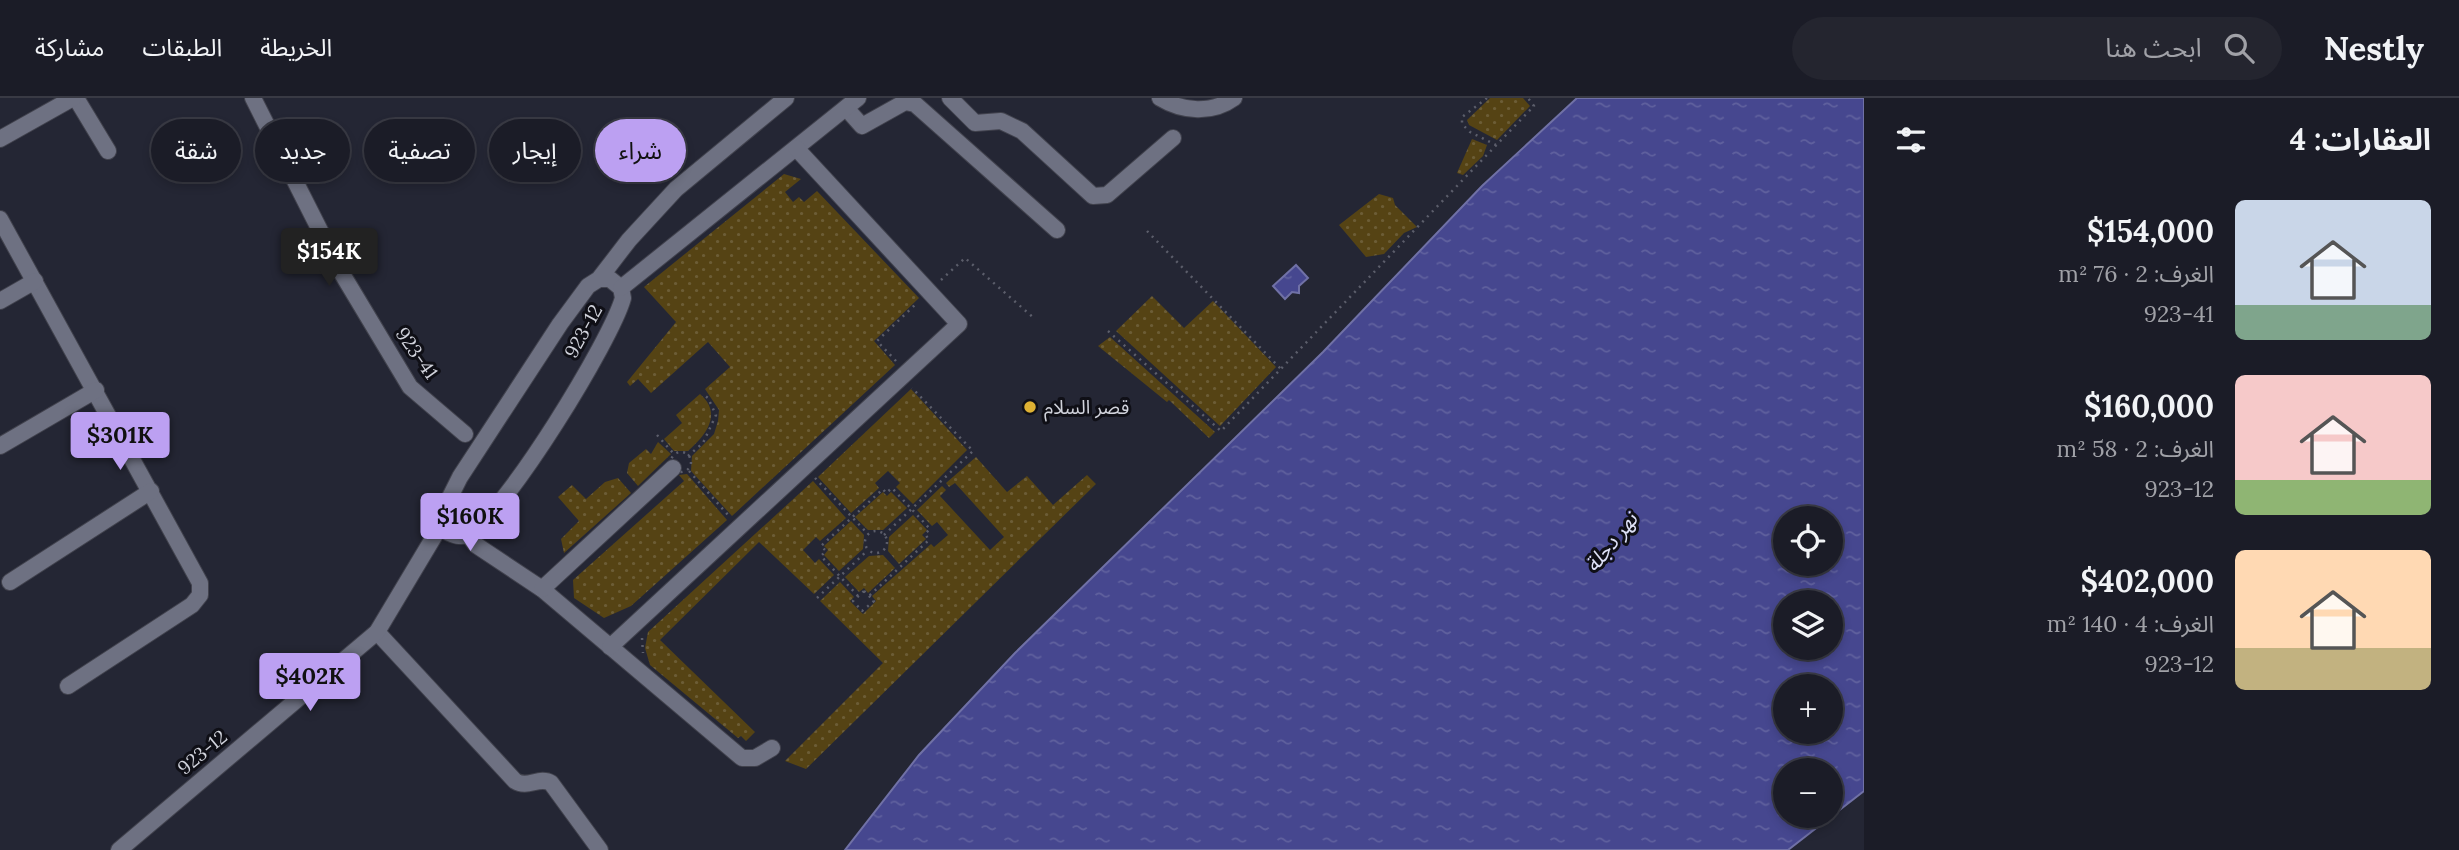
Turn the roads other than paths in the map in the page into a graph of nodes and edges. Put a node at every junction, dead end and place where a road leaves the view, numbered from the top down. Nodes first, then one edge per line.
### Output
1 (253, 98) edge
2 (786, 98) edge
3 (950, 98) edge
4 (1160, 98) edge
5 (1234, 98) edge
6 (71, 99) edge
7 (852, 103) edge
8 (1173, 138) dead end
9 (0, 139) edge
10 (796, 148) junction
11 (108, 151) dead end
12 (0, 219) edge
13 (1057, 230) dead end
14 (599, 279) junction
15 (35, 281) junction
16 (621, 288) junction
17 (0, 302) edge
18 (96, 390) junction
19 (465, 434) dead end
20 (0, 446) edge
21 (673, 468) dead end
22 (151, 491) junction
23 (441, 525) junction
24 (468, 535) junction
25 (10, 582) dead end
26 (542, 589) junction
27 (377, 632) junction
28 (610, 647) junction
29 (68, 686) dead end
30 (772, 748) dead end
31 (129, 847) edge
32 (600, 850) edge

1 - 19 street, 923-41
2 - 14 street, 923-12
3 - 8 street
4 - 5 street
6 - 9 street
6 - 11 street
7 - 10 street, 923-12
7 - 13 street
10 - 16 street, 923-12
10 - 28 street
12 - 15 street
14 - 16 street, 923-12
14 - 23 street, 923-12
15 - 17 street
15 - 18 street
16 - 24 street, 923-12
18 - 20 street
18 - 22 street
21 - 26 street
22 - 25 street
22 - 29 street
23 - 24 street
23 - 27 street, 923-12
24 - 26 street
26 - 28 street
27 - 31 street, 923-12
27 - 32 street
28 - 30 street

